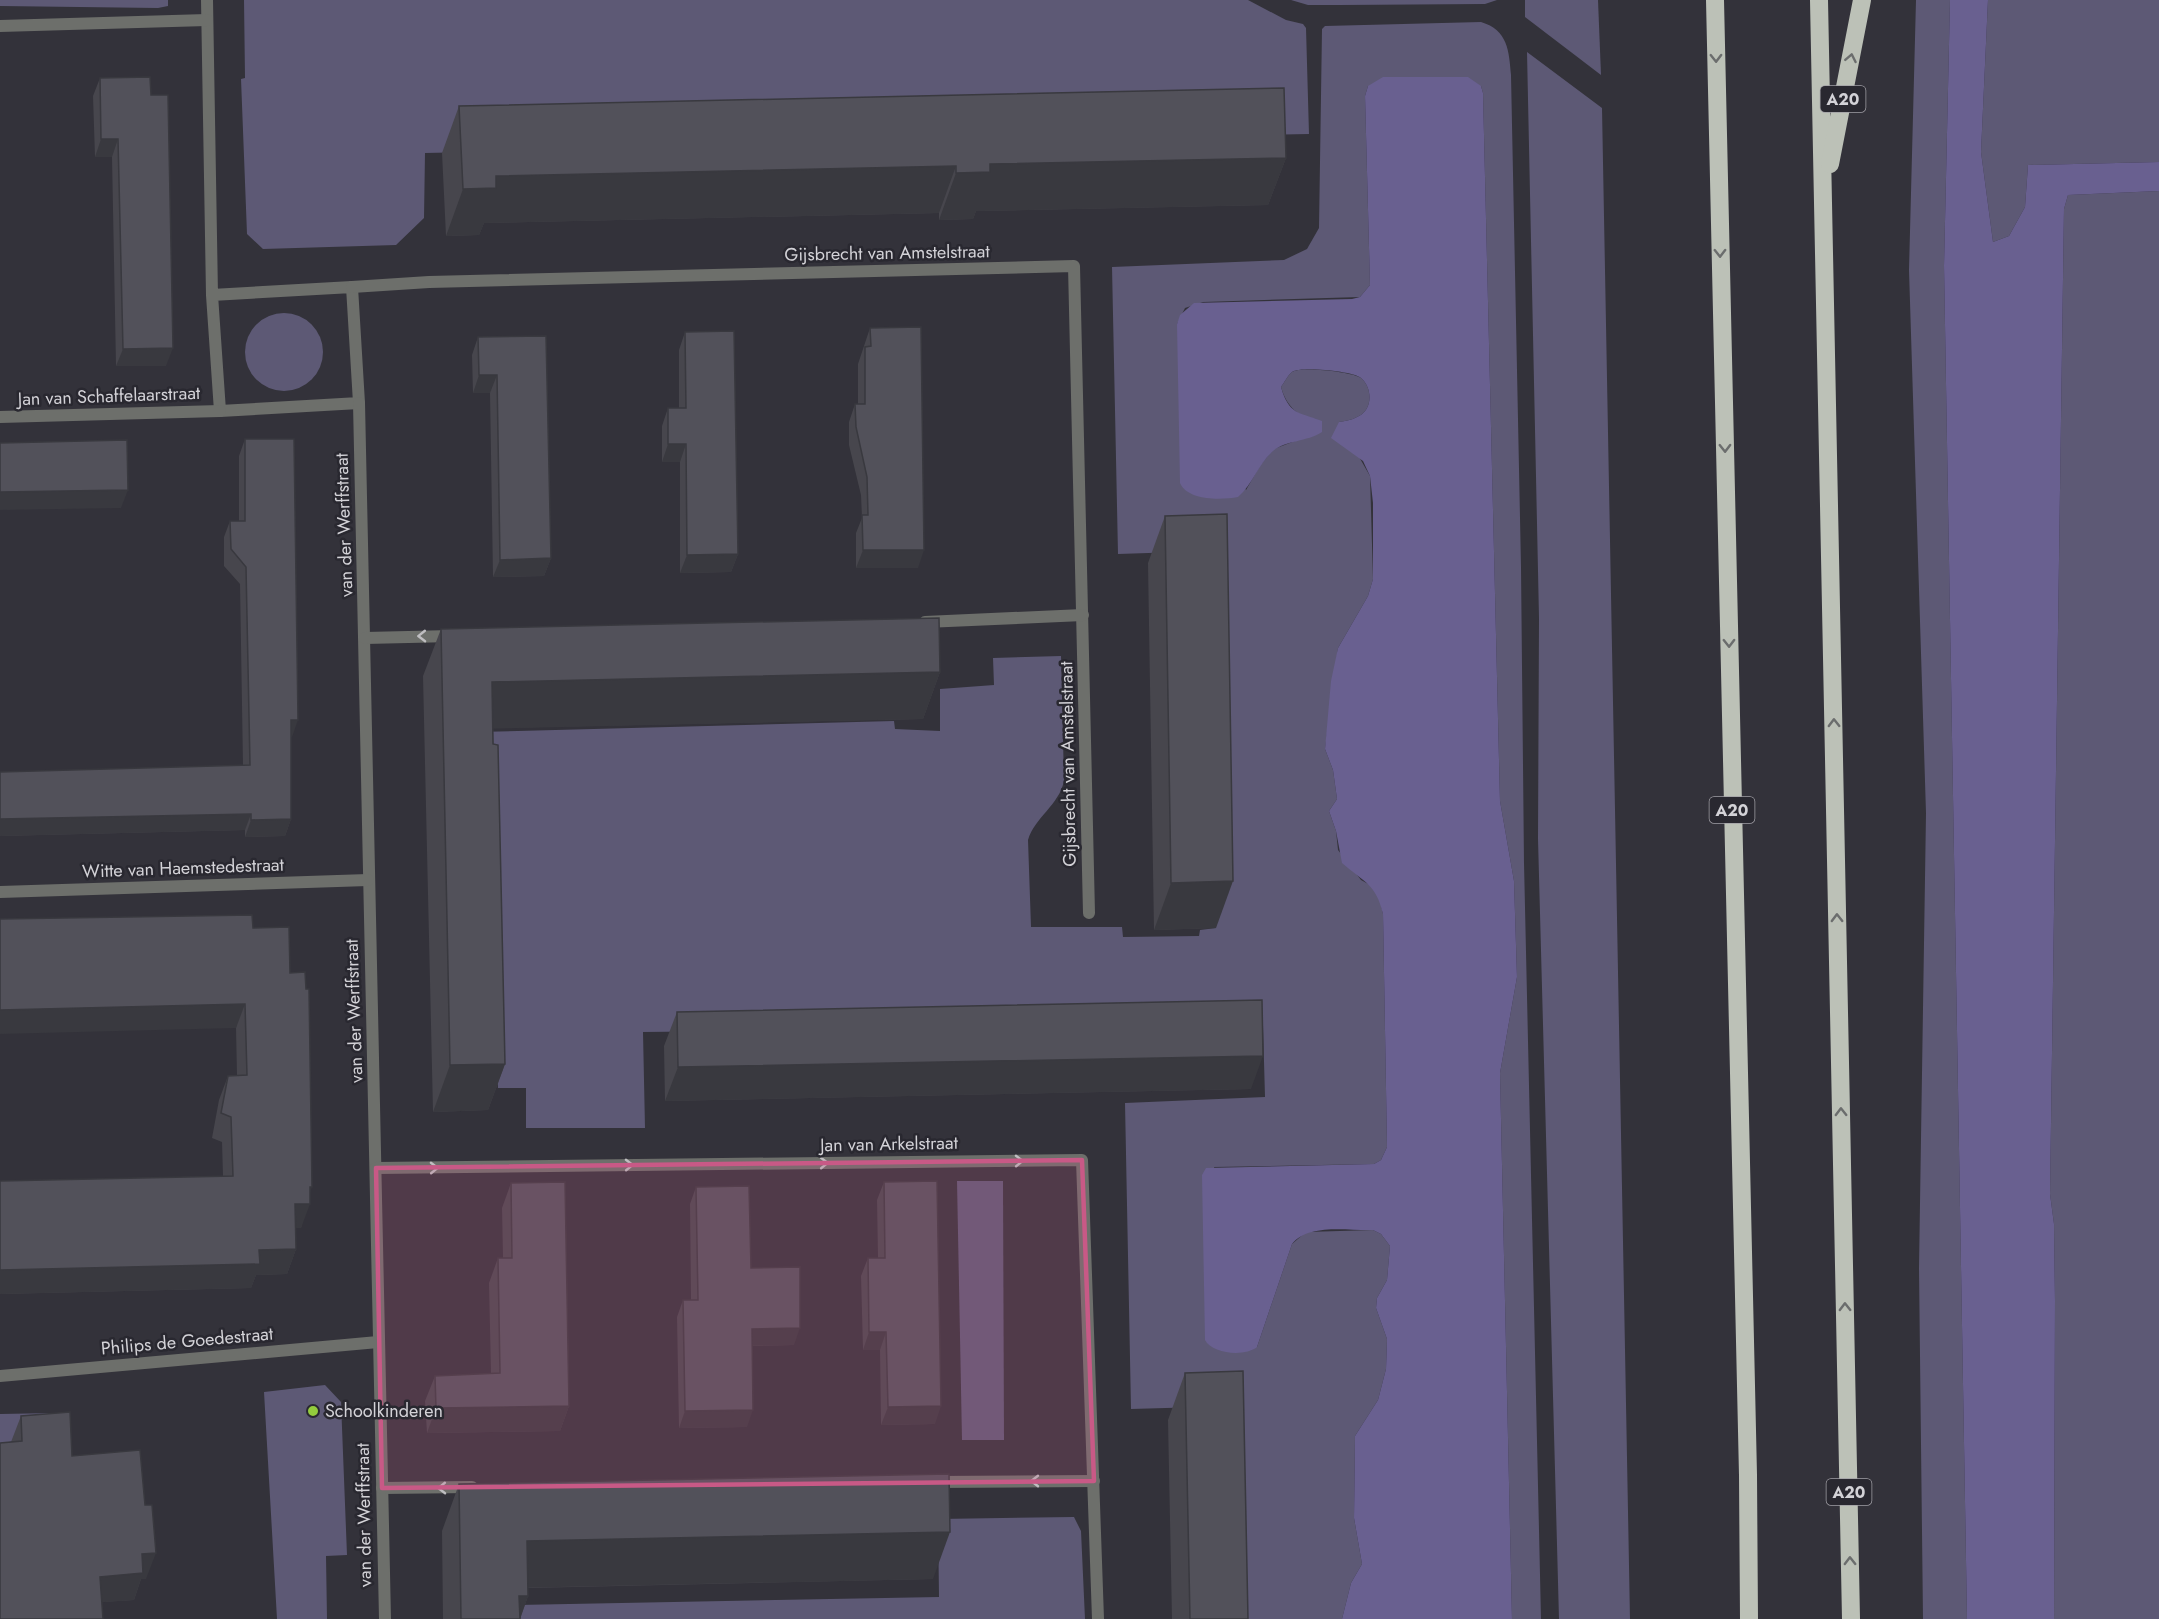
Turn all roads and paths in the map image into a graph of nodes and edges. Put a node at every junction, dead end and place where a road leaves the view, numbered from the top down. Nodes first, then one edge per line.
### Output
1 (207, 0) edge
2 (1715, 0) edge
3 (1819, 0) edge
4 (1862, 0) edge
5 (207, 20) junction
6 (0, 26) edge
7 (1823, 198) junction
8 (352, 287) junction
9 (212, 295) junction
10 (359, 403) junction
11 (220, 411) junction
12 (0, 417) edge
13 (1083, 615) junction
14 (913, 622) edge
15 (469, 635) edge
16 (366, 638) junction
17 (368, 880) junction
18 (0, 892) edge
19 (1089, 913) dead end
20 (376, 1168) junction
21 (378, 1342) junction
22 (0, 1376) edge
23 (1094, 1481) junction
24 (920, 1482) edge
25 (485, 1487) edge
26 (382, 1488) junction
27 (385, 1619) edge
28 (1098, 1619) edge
29 (1749, 1619) edge
30 (1851, 1619) edge

1 - 5 street
2 -> 29 highway, A20
3 - 7 highway, A20
7 -> 4 highway, A20
5 - 6 street
5 - 9 street
30 -> 7 highway, A20
8 - 9 street
8 - 10 street, van der Werffstraat
8 - 13 street, Gijsbrecht van Amstelstraat
9 - 11 street
10 - 11 street
10 - 16 street, van der Werffstraat
11 - 12 street, Jan van Schaffelaarstraat
13 - 14 street
13 - 19 street, Gijsbrecht van Amstelstraat
15 -> 16 street
16 - 17 street, van der Werffstraat
17 - 18 street, Witte van Haemstedestraat
17 - 20 street, van der Werffstraat
20 - 21 street, van der Werffstraat
20 -> 23 street, Jan van Arkelstraat
21 - 22 street, Philips de Goedestraat
21 - 26 street, van der Werffstraat
23 -> 24 street
23 - 28 street, Jan van Arkelstraat
25 -> 26 street
26 - 27 street, van der Werffstraat

